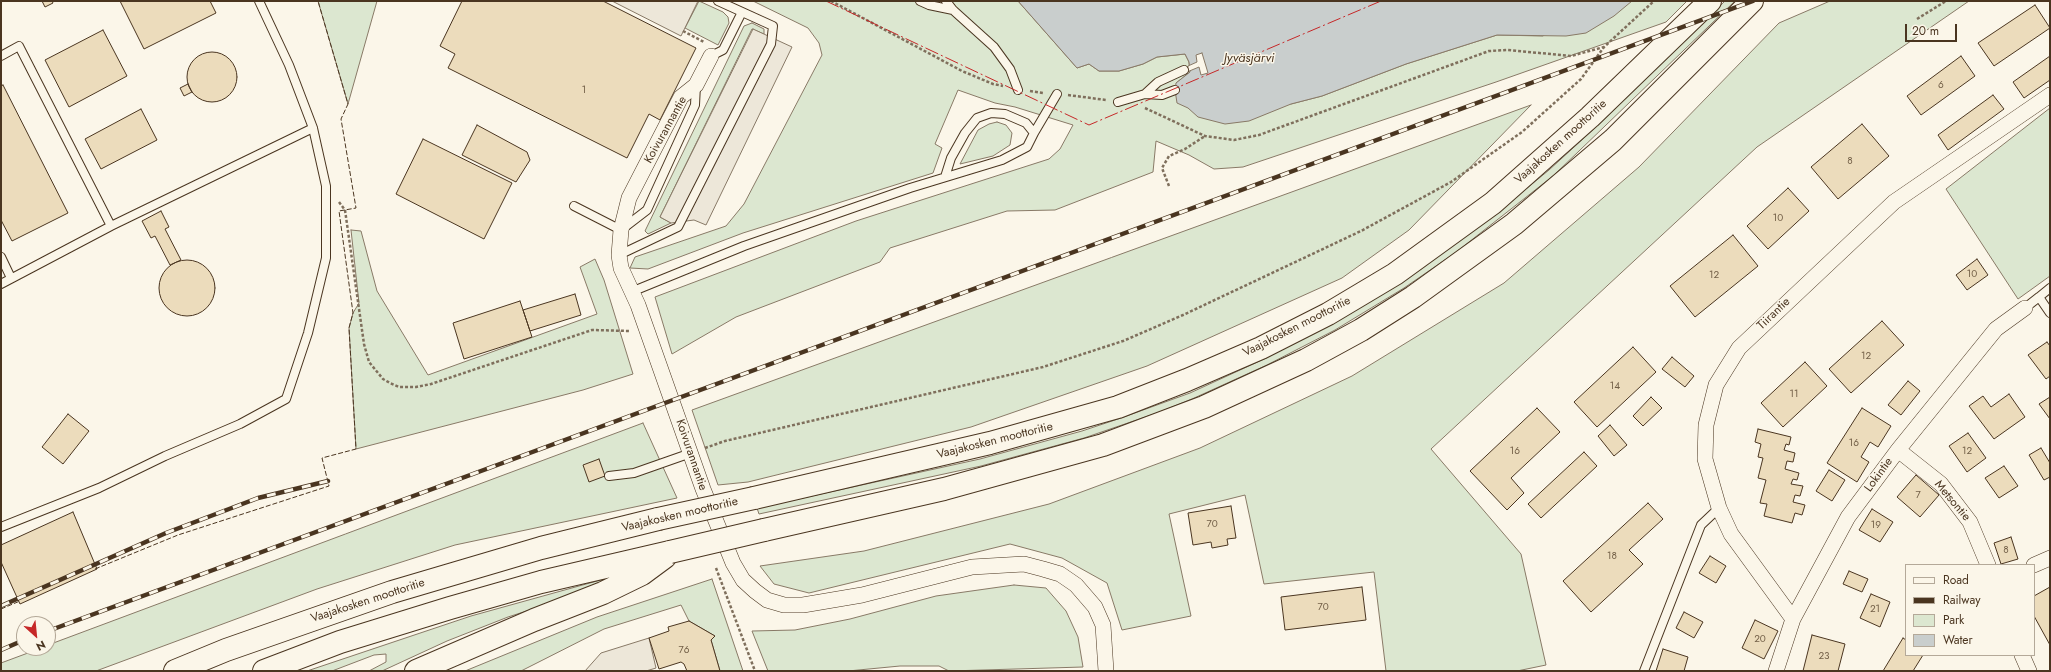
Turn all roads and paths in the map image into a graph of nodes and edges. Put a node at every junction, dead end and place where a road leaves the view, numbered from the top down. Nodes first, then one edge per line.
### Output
1 (259, 1) edge
2 (718, 1) edge
3 (831, 1) edge
4 (920, 1) edge
5 (946, 1) edge
6 (1654, 1) edge
7 (1710, 1) edge
8 (1752, 1) edge
9 (1946, 1) edge
10 (953, 10) junction
11 (742, 12) junction
12 (1917, 19) dead end
13 (683, 31) dead end
14 (1604, 46) junction
15 (1, 56) edge
16 (712, 56) junction
17 (1184, 70) dead end
18 (696, 85) junction
19 (1018, 90) junction
20 (1175, 90) dead end
21 (1056, 94) junction
22 (1145, 94) junction
23 (2050, 95) edge
24 (1118, 102) junction
25 (313, 128) junction
26 (1034, 133) junction
27 (1205, 136) junction
28 (945, 177) junction
29 (1169, 186) dead end
30 (574, 206) dead end
31 (345, 210) dead end
32 (111, 226) junction
33 (621, 230) junction
34 (619, 254) junction
35 (1, 258) edge
36 (11, 278) junction
37 (1, 284) edge
38 (2050, 288) edge
39 (631, 292) junction
40 (2039, 297) junction
41 (2025, 308) joint
42 (2050, 312) edge
43 (630, 331) dead end
44 (1898, 450) junction
45 (691, 452) junction
46 (609, 476) dead end
47 (1719, 508) junction
48 (1, 527) edge
49 (670, 552) junction
50 (2050, 558) edge
51 (1988, 564) edge
52 (2035, 566) edge
53 (716, 567) dead end
54 (1793, 619) junction
55 (2022, 656) edge
56 (174, 671) edge
57 (264, 671) edge
58 (416, 671) edge
59 (755, 671) edge
60 (1106, 671) edge
61 (1644, 671) edge
62 (1776, 671) edge
63 (2029, 671) edge

1 - 25 lane
2 - 11 lane
3 - 19 path
4 - 10 lane
5 - 10 lane
6 - 14 path
7 - 56 highway, Vaajakosken moottoritie, bridge
8 - 49 highway, bridge
9 - 12 path
10 - 19 lane
11 - 16 lane
11 - 34 lane
13 - 16 path
14 - 27 path
14 - 45 path
15 - 32 lane
16 - 18 street, Koivurannantie
17 - 22 lane
18 - 33 street, Koivurannantie
18 - 33 lane
19 - 21 path
20 - 22 lane
21 - 24 path
21 - 26 lane
22 - 24 lane
23 - 47 street, Tiirantie
24 - 27 path
25 - 32 lane
25 - 48 lane
26 - 28 lane
26 - 28 lane
27 - 29 path
28 - 39 lane
30 - 33 lane
31 - 43 path
32 - 36 lane
33 - 34 street, Koivurannantie
34 - 39 street, Koivurannantie
35 - 36 lane
36 - 37 lane
38 - 40 lane
39 - 45 street, Koivurannantie
40 - 41 lane
40 - 42 lane
41 - 44 street, Lokintie
44 - 51 street, Metsontie
44 - 54 street, Lokintie
45 - 46 lane
45 - 60 street, Koivurannantie
47 - 54 street, Tiirantie
47 - 61 lane
49 - 57 highway
49 - 58 highway
50 - 52 street
53 - 59 path
54 - 62 street, Lokintie
55 - 63 street

